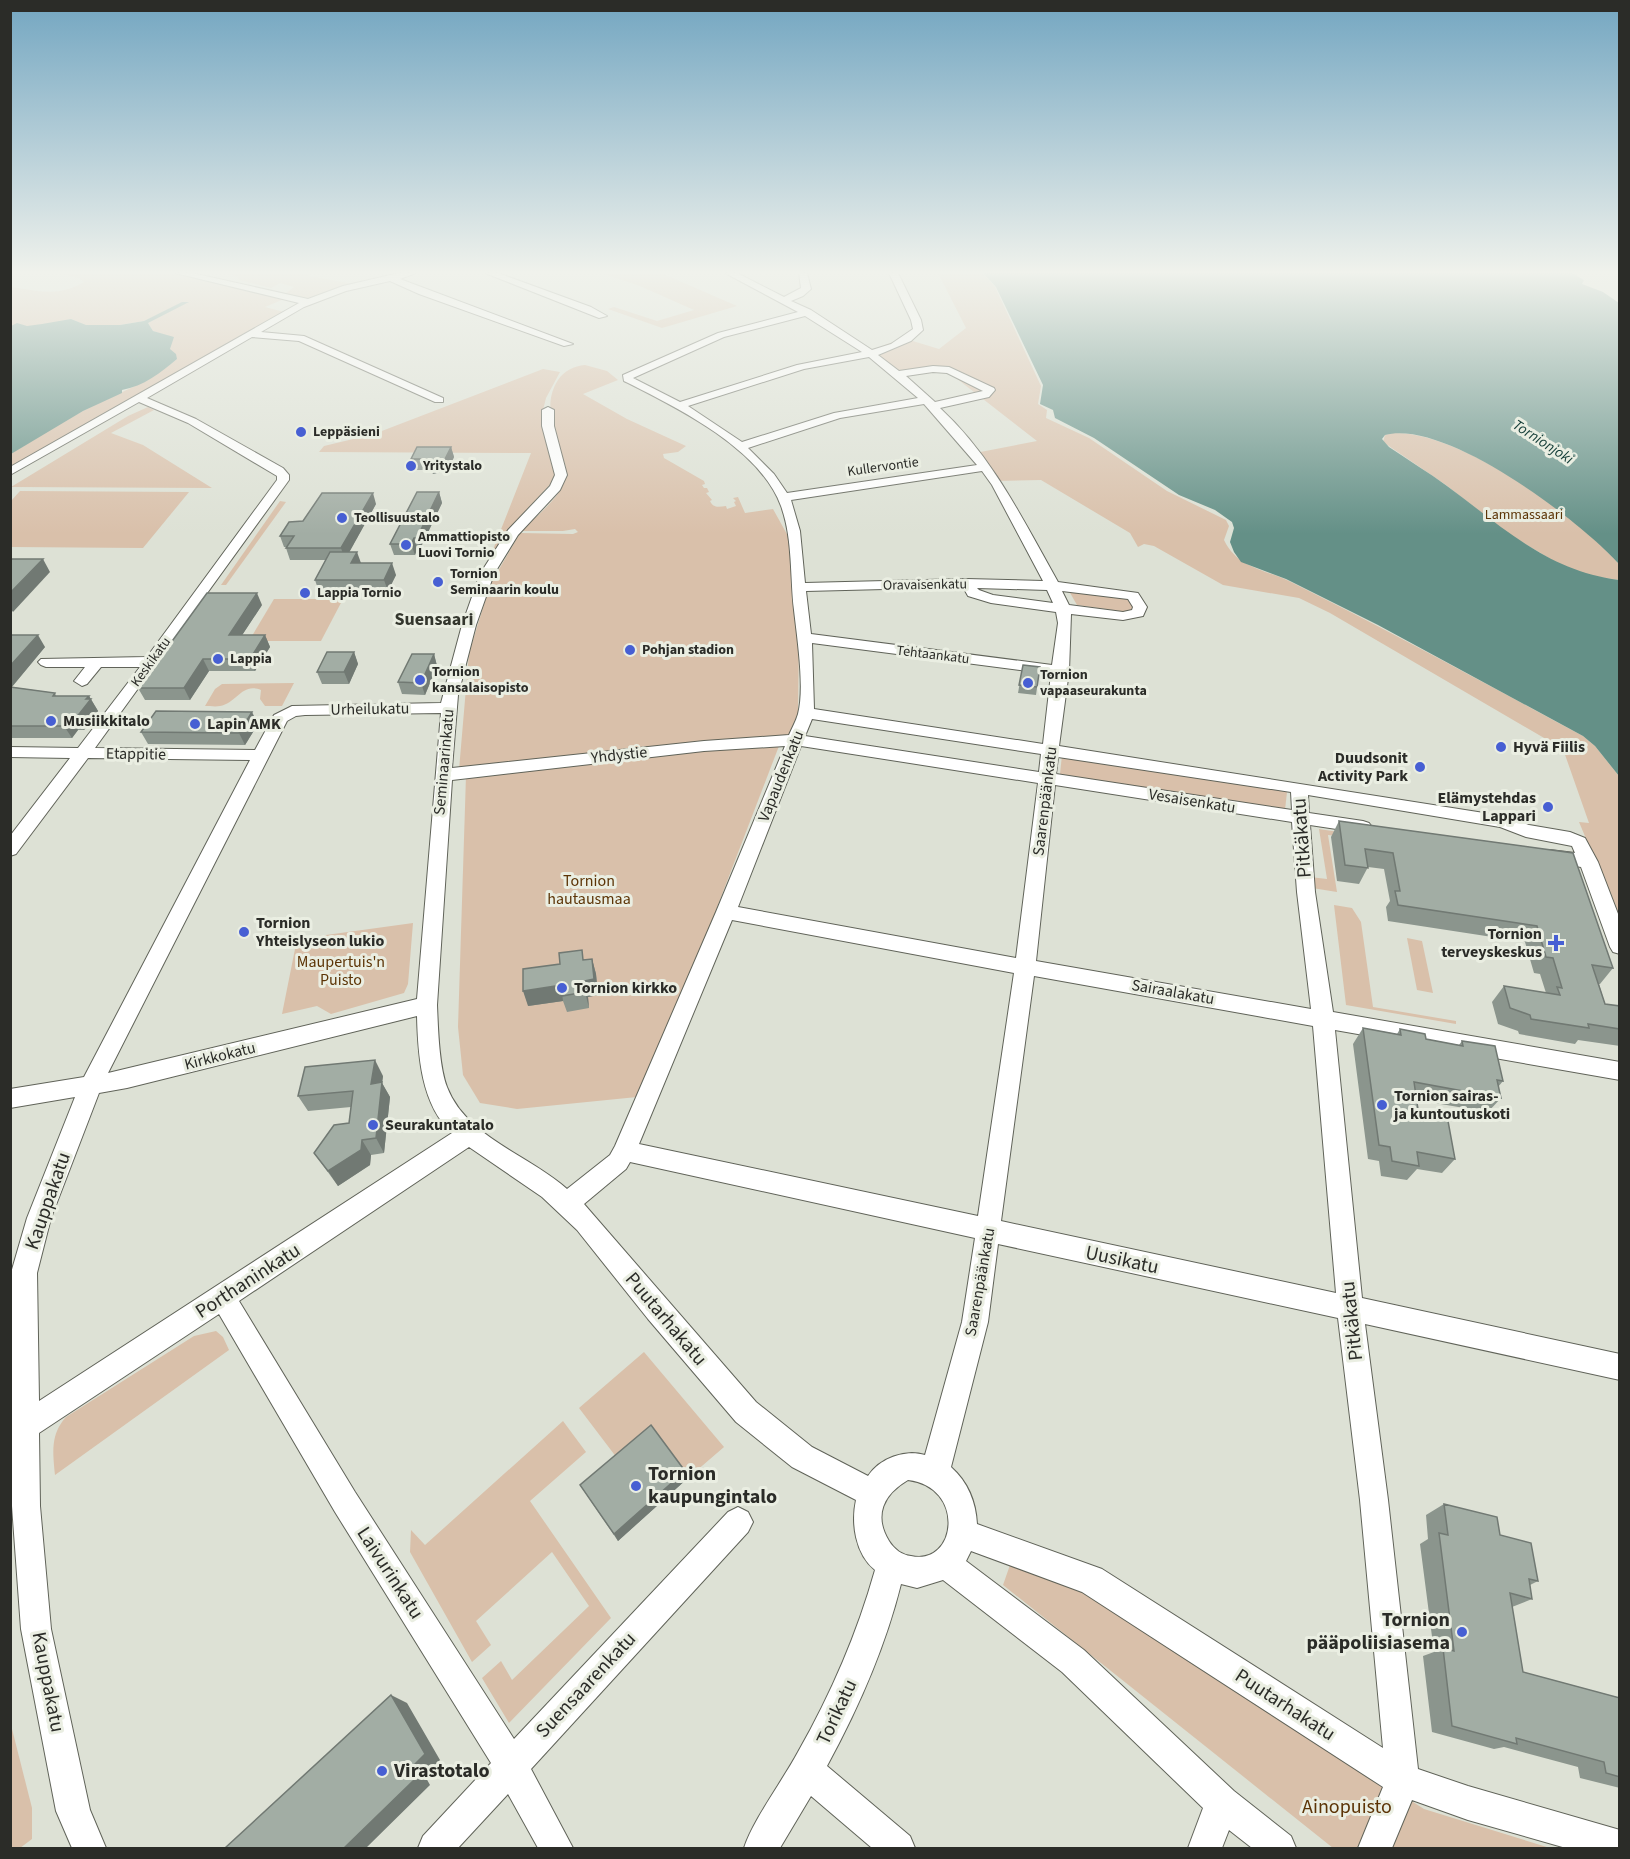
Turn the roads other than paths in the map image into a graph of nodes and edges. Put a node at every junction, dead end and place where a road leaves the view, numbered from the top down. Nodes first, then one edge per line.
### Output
1 (203, 360) edge
2 (349, 360) edge
3 (663, 360) edge
4 (836, 360) edge
5 (881, 360) edge
6 (899, 374) junction
7 (138, 398) junction
8 (439, 400) dead end
9 (929, 403) junction
10 (681, 405) junction
11 (548, 410) dead end
12 (739, 447) junction
13 (986, 467) junction
14 (10, 472) edge
15 (783, 497) junction
16 (969, 585) junction
17 (1052, 585) junction
18 (799, 587) junction
19 (1063, 608) junction
20 (804, 638) junction
21 (46, 662) dead end
22 (97, 662) junction
23 (152, 662) junction
24 (1060, 671) junction
25 (82, 681) dead end
26 (448, 708) junction
27 (292, 711) joint
28 (806, 713) junction
29 (795, 740) junction
30 (1051, 751) junction
31 (10, 752) edge
32 (83, 753) junction
33 (261, 755) junction
34 (443, 776) junction
35 (1048, 780) junction
36 (1299, 788) junction
37 (1299, 818) junction
38 (1376, 829) edge
39 (10, 850) edge
40 (1534, 854) edge
41 (1588, 862) junction
42 (726, 912) junction
43 (1620, 947) edge
44 (1024, 967) junction
45 (427, 1005) junction
46 (1323, 1018) junction
47 (1620, 1071) edge
48 (90, 1087) junction
49 (10, 1099) edge
50 (469, 1134) junction
51 (624, 1152) junction
52 (566, 1205) junction
53 (989, 1231) junction
54 (223, 1298) junction
55 (1350, 1310) junction
56 (1620, 1367) edge
57 (25, 1426) junction
58 (936, 1472) junction
59 (871, 1493) junction
60 (18, 1509) edge
61 (738, 1522) dead end
62 (963, 1534) junction
63 (945, 1563) junction
64 (891, 1566) junction
65 (511, 1765) junction
66 (808, 1772) junction
67 (1403, 1780) junction
68 (1222, 1803) junction
69 (1620, 1847) edge
70 (89, 1848) edge
71 (435, 1848) edge
72 (556, 1848) edge
73 (761, 1848) edge
74 (898, 1848) edge
75 (1205, 1848) edge
76 (1279, 1848) edge
77 (1375, 1848) edge

1 - 7 street
2 - 8 street
3 - 10 street, Vapaudenkatu
4 - 10 street
5 - 6 street, Saarenpäänkatu
6 - 9 street, Saarenpäänkatu
6 - 9 street
7 - 14 street
7 - 23 street, Keskikatu
9 - 12 street
9 - 13 street, Saarenpäänkatu
10 - 12 street, Vapaudenkatu
11 - 26 street, Seminaarinkatu
12 - 15 street, Vapaudenkatu
13 - 15 street, Kullervontie
13 - 17 street, Saarenpäänkatu
15 - 18 street, Vapaudenkatu
16 - 17 street, Oravaisenkatu
16 - 18 street, Oravaisenkatu
16 - 19 street
17 - 19 street, Saarenpäänkatu
17 - 19 street, Oravaisenkatu
18 - 20 street, Vapaudenkatu
19 - 24 street, Saarenpäänkatu
20 - 24 street, Tehtaankatu
20 - 28 street, Vapaudenkatu
21 - 22 street
22 - 23 street
22 - 25 street
23 - 32 street, Keskikatu
24 - 30 street, Saarenpäänkatu
26 - 27 street, Urheilukatu
26 - 34 street, Seminaarinkatu
27 - 33 street, Kauppakatu
28 - 29 street, Vapaudenkatu
28 - 30 street, Vesaisenkatu
29 - 34 street, Yhdystie
29 - 35 street, Vesaisenkatu
29 - 42 street, Vapaudenkatu
30 - 35 street, Saarenpäänkatu
30 - 36 street, Vesaisenkatu
31 - 32 street, Etappitie
32 - 33 street, Etappitie
32 - 39 street, Keskikatu
33 - 48 street, Kauppakatu
34 - 45 street, Seminaarinkatu
35 - 37 street, Vesaisenkatu
35 - 44 street, Saarenpäänkatu
36 - 37 street, Pitkäkatu
36 - 41 street, Vesaisenkatu
37 - 38 street, Vesaisenkatu
37 - 46 street, Pitkäkatu
40 - 41 street
41 - 43 street
42 - 44 street, Sairaalakatu
42 - 51 street, Vapaudenkatu
44 - 46 street, Sairaalakatu
44 - 53 street, Saarenpäänkatu
45 - 48 street, Kirkkokatu
45 - 50 street, Seminaarinkatu
46 - 47 street, Sairaalakatu
46 - 55 street, Pitkäkatu
48 - 49 street, Kirkkokatu
48 - 57 street, Kauppakatu
50 - 52 street, Puutarhakatu
50 - 54 street, Porthaninkatu
51 - 52 street, Vapaudenkatu
51 - 53 street, Uusikatu
52 - 59 street, Puutarhakatu
53 - 55 street, Uusikatu
53 - 58 street, Saarenpäänkatu
54 - 57 street, Porthaninkatu
54 - 65 street, Laivurinkatu
55 - 56 street, Uusikatu
55 - 67 street, Pitkäkatu
57 - 60 street, Kauppakatu
58 - 59 street
58 - 62 street
59 - 64 street
60 - 70 street, Kauppakatu
61 - 65 street, Suensaarenkatu
62 - 63 street
62 - 67 street, Puutarhakatu
63 - 64 street
63 - 68 street
64 - 66 street, Torikatu
65 - 71 street, Suensaarenkatu
65 - 72 street, Laivurinkatu
66 - 73 street, Torikatu
66 - 74 street
67 - 69 street, Puutarhakatu
67 - 77 street, Pitkäkatu
68 - 75 street
68 - 76 street

